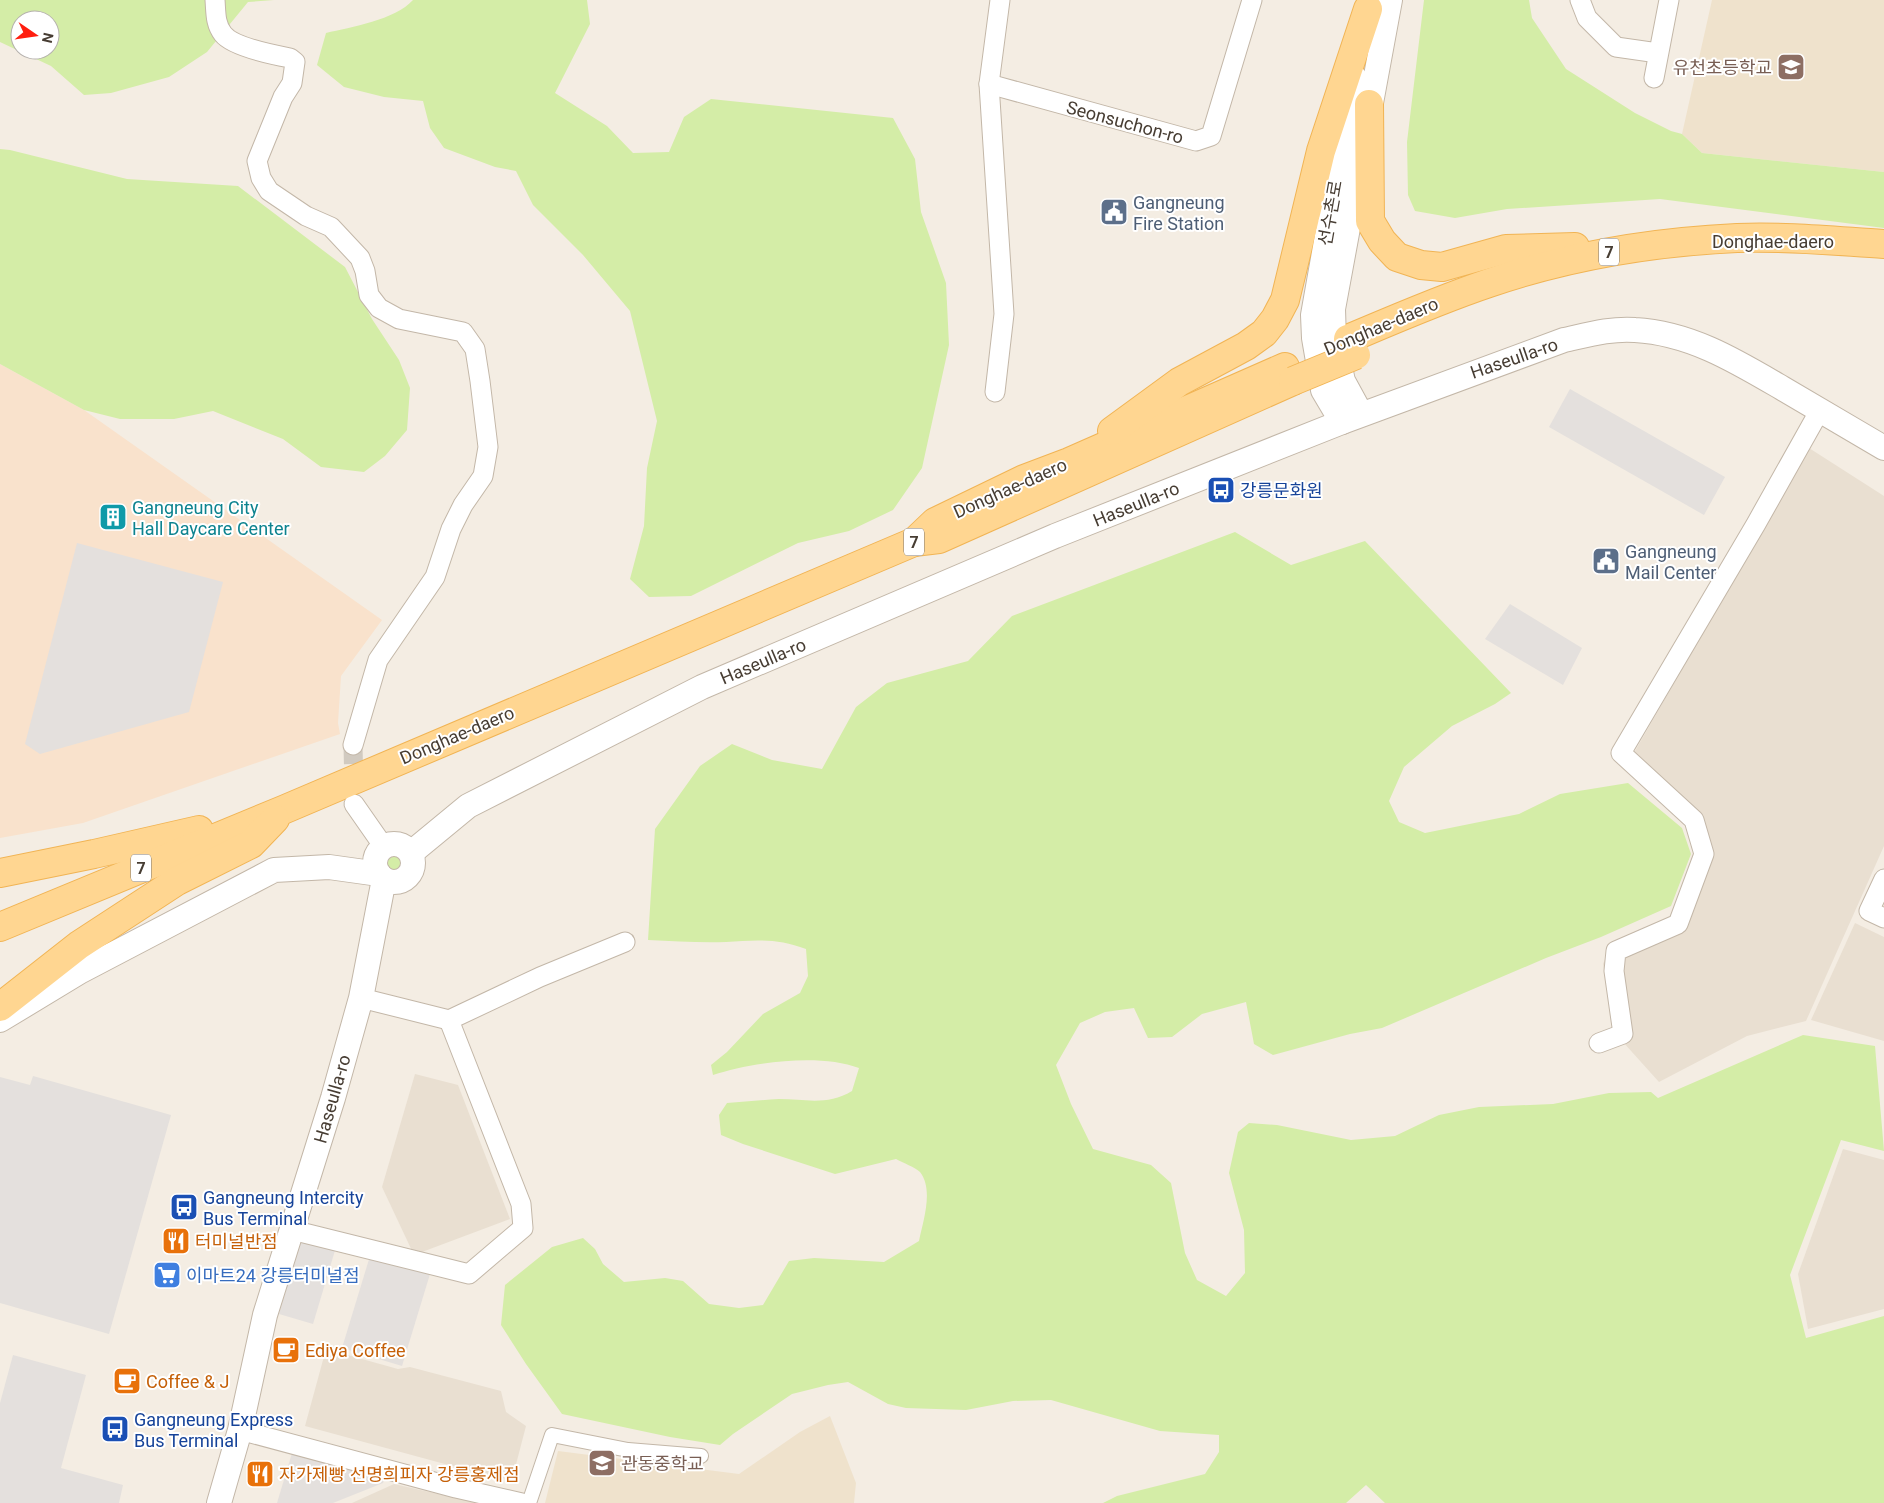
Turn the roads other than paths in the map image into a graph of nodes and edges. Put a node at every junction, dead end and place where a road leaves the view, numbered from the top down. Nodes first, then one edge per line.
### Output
1 (216, 0) edge
2 (1000, 0) edge
3 (1252, 0) edge
4 (1580, 0) edge
5 (1669, 0) edge
6 (1376, 3) edge
7 (1658, 53) junction
8 (1654, 78) dead end
9 (989, 84) junction
10 (1370, 104) junction
11 (1884, 244) edge
12 (1651, 245) junction
13 (1884, 261) edge
14 (1352, 347) junction
15 (1289, 374) junction
16 (995, 392) dead end
17 (1820, 410) junction
18 (1351, 418) junction
19 (1884, 448) edge
20 (1069, 462) junction
21 (914, 542) junction
22 (353, 745) tunnel mouth
23 (354, 804) tunnel mouth
24 (283, 810) junction
25 (384, 847) junction
26 (411, 853) junction
27 (0, 873) edge
28 (381, 877) junction
29 (1884, 879) edge
30 (1877, 915) edge
31 (0, 927) edge
32 (625, 942) dead end
33 (361, 998) junction
34 (0, 1007) edge
35 (0, 1020) edge
36 (449, 1020) junction
37 (1599, 1043) dead end
38 (292, 1230) junction
39 (240, 1430) junction
40 (701, 1456) dead end
41 (219, 1503) edge
42 (522, 1503) edge
43 (529, 1503) edge

1 - 22 street
2 - 9 street
3 - 9 street, Seonsuchon-ro
4 - 7 street
5 - 7 street
6 - 10 street, 선수촌로
6 - 18 street, 선수촌로
6 - 20 main road
7 - 8 street
9 - 16 street
10 - 12 main road
10 - 18 street, 선수촌로
11 - 12 main road, Donghae-daero / 7
12 - 14 main road, Donghae-daero / 7
13 - 14 main road, Donghae-daero / 7
14 - 15 main road, Donghae-daero / 7, bridge
15 - 20 main road, Donghae-daero / 7
15 - 21 main road, Donghae-daero / 7
17 - 18 street, Haseulla-ro
17 - 19 street, Haseulla-ro
17 - 37 street
18 - 26 street, Haseulla-ro
20 - 21 main road, Donghae-daero / 7
21 - 24 main road, Donghae-daero / 7
23 - 25 street
24 - 27 main road
24 - 31 main road, Donghae-daero / 7
24 - 34 main road
25 - 26 street
25 - 28 street
26 - 28 street
28 - 33 street, Haseulla-ro
28 - 35 street
29 - 30 street
32 - 36 street
33 - 36 street
33 - 38 street, Haseulla-ro
36 - 38 street
38 - 39 street, Haseulla-ro
39 - 41 street, Haseulla-ro
39 - 42 street
40 - 43 street

